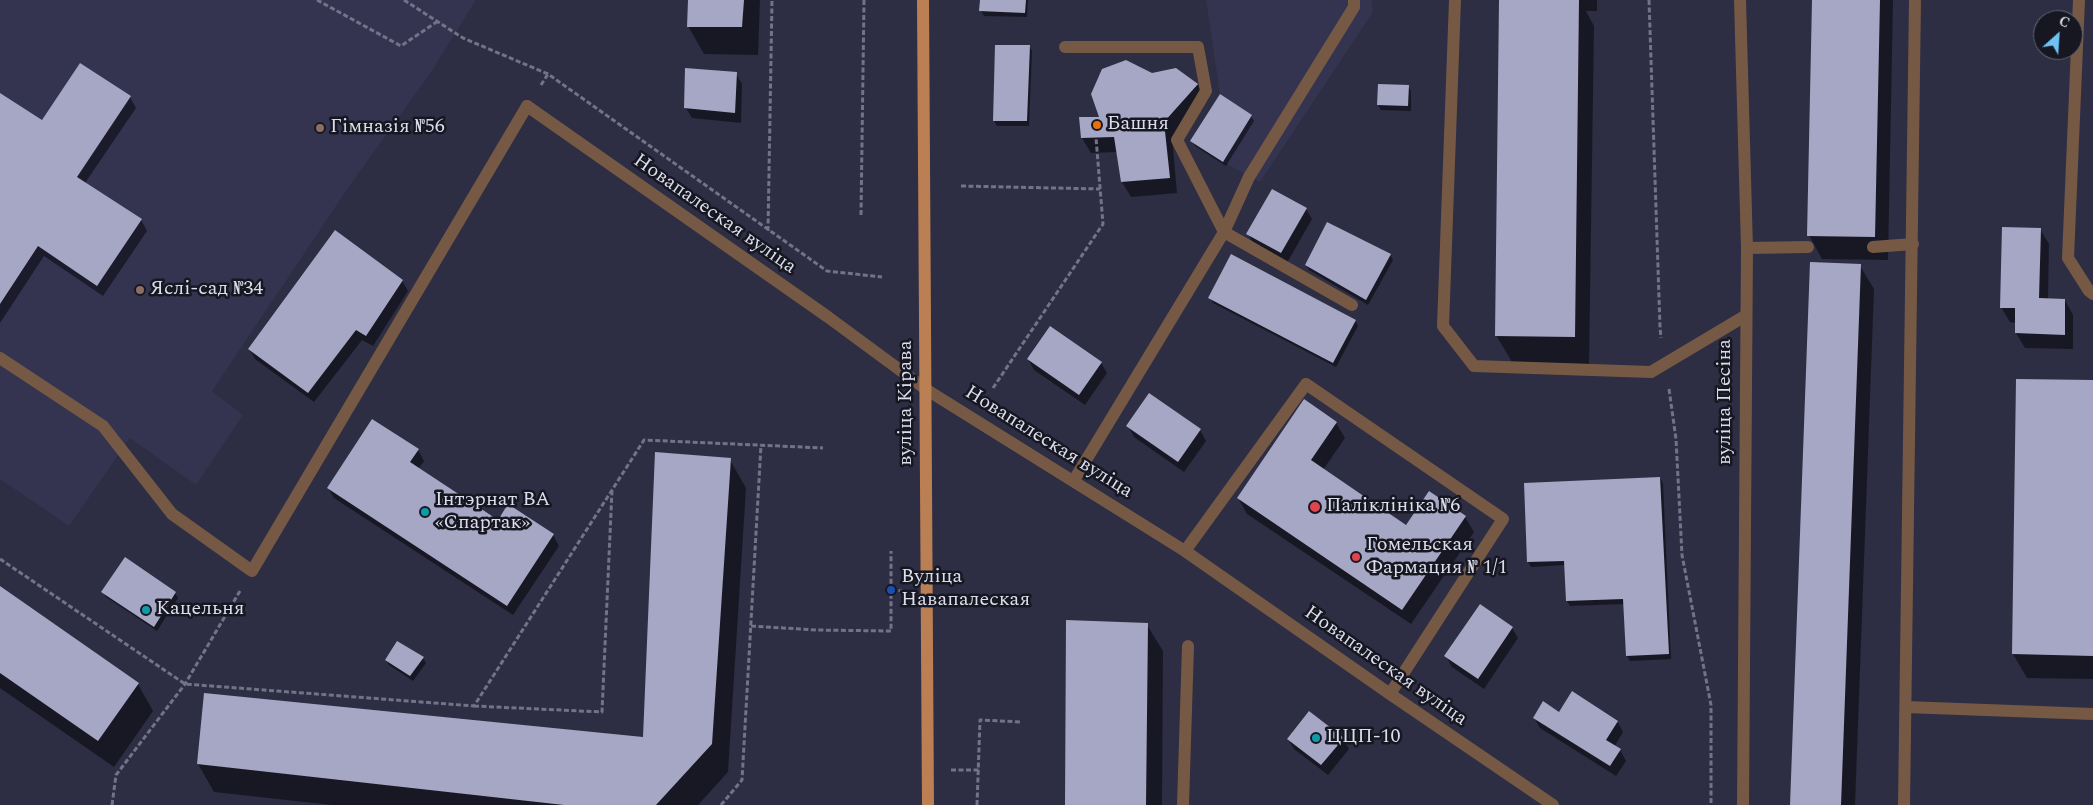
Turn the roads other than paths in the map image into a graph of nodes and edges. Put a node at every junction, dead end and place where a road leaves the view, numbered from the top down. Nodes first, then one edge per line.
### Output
1 (923, 0) edge
2 (1354, 0) edge
3 (1455, 0) edge
4 (1740, 0) edge
5 (1915, 0) edge
6 (2080, 0) edge
7 (1064, 47) dead end
8 (1224, 232) junction
9 (1912, 244) junction
10 (1808, 247) dead end
11 (1747, 248) junction
12 (1873, 248) dead end
13 (2093, 294) edge
14 (1352, 304) dead end
15 (1745, 316) junction
16 (0, 358) edge
17 (927, 390) junction
18 (1074, 480) junction
19 (1185, 551) junction
20 (1188, 646) dead end
21 (1390, 694) junction
22 (1906, 707) junction
23 (2093, 714) edge
24 (928, 805) edge
25 (1183, 805) edge
26 (1553, 805) edge
27 (1743, 805) edge
28 (1904, 805) edge

1 - 17 main road, вуліца Кірава
2 - 8 street
3 - 15 street
4 - 11 street, вуліца Песіна
5 - 9 street
6 - 13 street
7 - 8 street
8 - 14 street
8 - 18 street
9 - 12 street
9 - 22 street
10 - 11 street
11 - 15 street, вуліца Песіна
15 - 27 street, вуліца Песіна
16 - 17 street, Новапалеская вуліца
17 - 18 street, Новапалеская вуліца
17 - 24 main road, вуліца Кірава
18 - 19 street, Новапалеская вуліца
19 - 21 street, Новапалеская вуліца
19 - 21 street
20 - 25 street
21 - 26 street, Новапалеская вуліца
22 - 23 street
22 - 28 street

